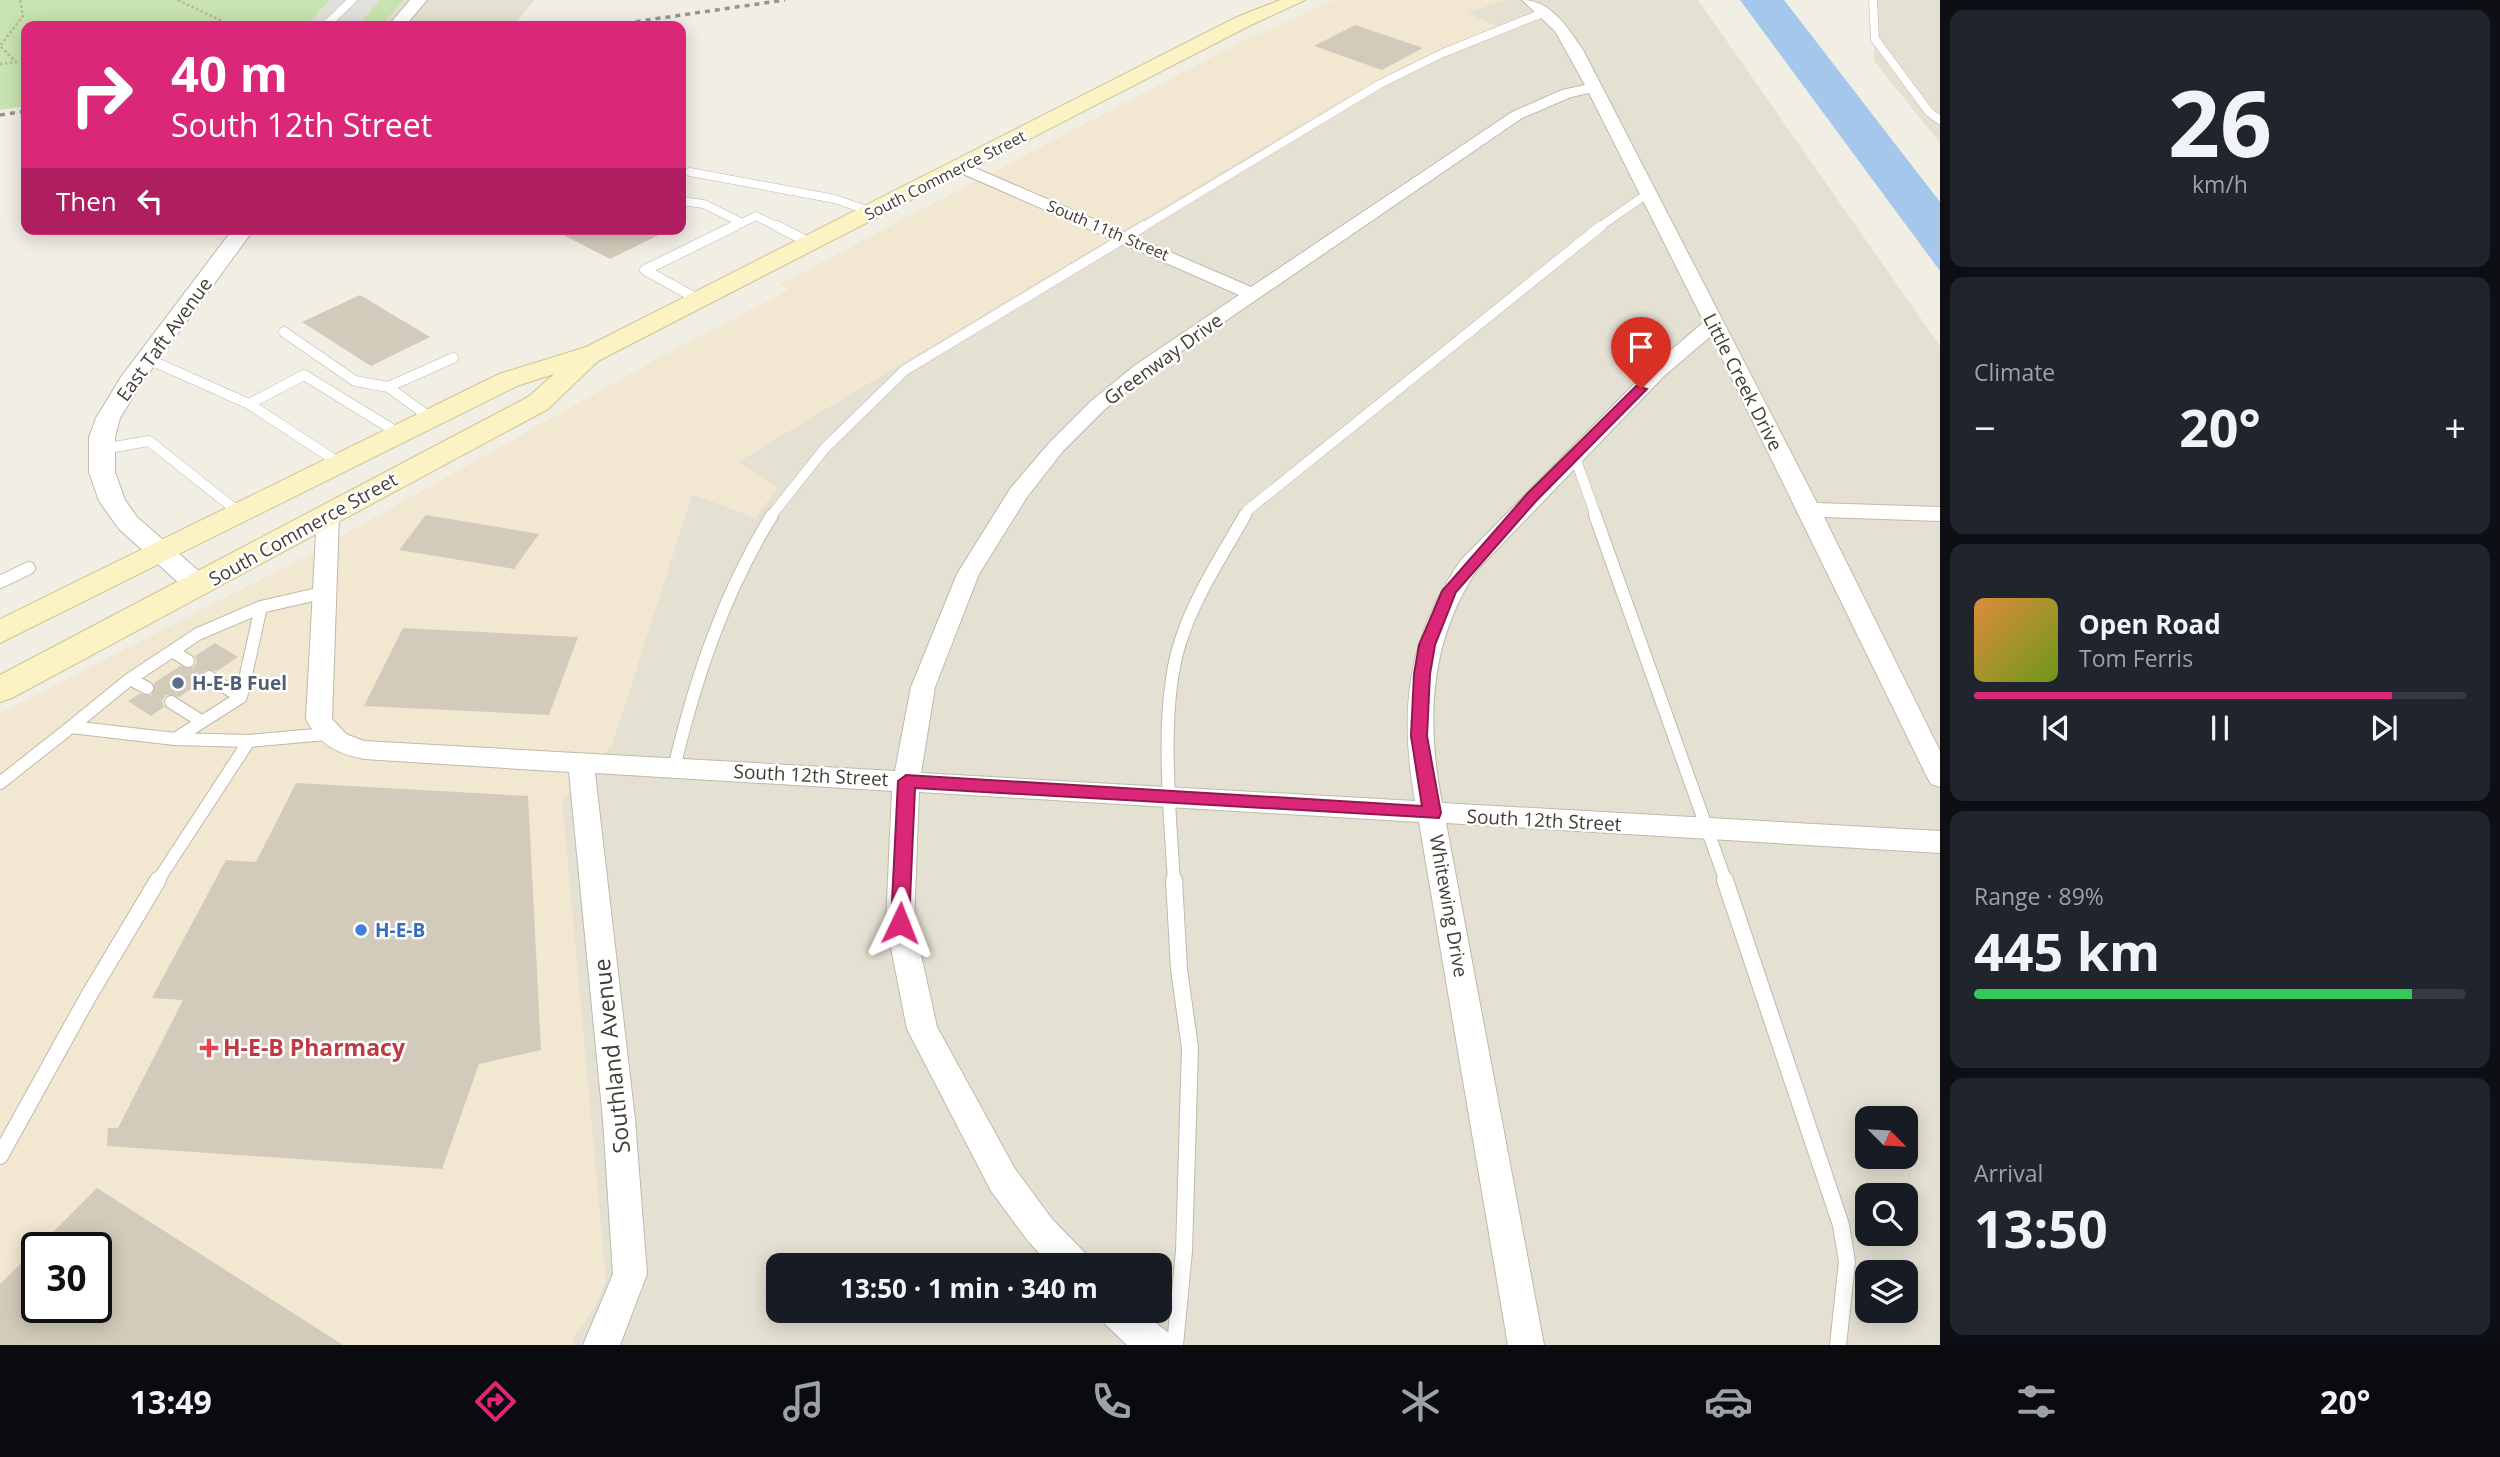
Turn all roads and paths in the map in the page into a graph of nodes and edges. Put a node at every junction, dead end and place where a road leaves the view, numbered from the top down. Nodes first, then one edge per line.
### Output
1 (20, 0) edge
2 (178, 0) edge
3 (352, 0) edge
4 (419, 0) edge
5 (1296, 0) edge
6 (1529, 0) edge
7 (1873, 0) edge
8 (1545, 12) junction
9 (222, 21) edge
10 (330, 21) edge
11 (400, 21) edge
12 (0, 64) edge
13 (1594, 88) junction
14 (1940, 120) edge
15 (960, 167) junction
16 (690, 172) dead end
17 (1647, 194) junction
18 (686, 202) edge
19 (872, 212) junction
20 (742, 223) junction
21 (240, 235) edge
22 (1123, 237) junction
23 (810, 243) junction
24 (1255, 295) junction
25 (697, 299) junction
26 (1713, 324) junction
27 (284, 332) dead end
28 (595, 353) junction
29 (453, 358) dead end
30 (148, 359) junction
31 (387, 387) junction
32 (249, 404) junction
33 (432, 418) junction
34 (400, 434) junction
35 (102, 449) junction
36 (1574, 455) junction
37 (341, 464) junction
38 (1809, 510) junction
39 (241, 514) junction
40 (328, 514) junction
41 (1940, 514) edge
42 (164, 553) junction
43 (29, 568) dead end
44 (0, 582) edge
45 (199, 586) junction
46 (327, 592) junction
47 (261, 607) junction
48 (0, 632) edge
49 (172, 651) junction
50 (188, 661) dead end
51 (209, 677) dead end
52 (130, 679) junction
53 (147, 688) dead end
54 (0, 690) edge
55 (241, 697) junction
56 (171, 702) dead end
57 (201, 721) junction
58 (71, 727) junction
59 (326, 734) junction
60 (174, 739) junction
61 (249, 741) junction
62 (582, 762) junction
63 (674, 768) junction
64 (1940, 778) edge
65 (906, 781) junction
66 (0, 783) edge
67 (1169, 797) junction
68 (1432, 813) junction
69 (1708, 829) junction
70 (1940, 842) edge
71 (0, 1156) edge
72 (1062, 1253) edge
73 (1127, 1323) edge
74 (601, 1345) edge
75 (1157, 1345) edge
76 (1175, 1345) edge
77 (1526, 1345) edge
78 (1838, 1345) edge

1 - 12 path
2 - 9 path
3 - 10 lane
4 - 11 street
5 - 15 main road, South Commerce Street
6 - 8 street, Little Creek Drive
7 - 14 lane
8 - 13 street, Little Creek Drive
8 - 22 lane
13 - 17 street, Little Creek Drive
13 - 24 street, Greenway Drive
15 - 19 main road, South Commerce Street
15 - 22 street, South 11th Street
16 - 19 lane
17 - 26 street, Little Creek Drive
17 - 67 lane
18 - 20 lane
19 - 23 main road, South Commerce Street
20 - 23 lane
20 - 25 lane
21 - 30 street, East Taft Avenue
22 - 24 street, South 11th Street
22 - 63 lane
23 - 25 main road, South Commerce Street
24 - 65 street, Greenway Drive
25 - 28 main road, South Commerce Street
26 - 36 street, Whitewing Drive
26 - 38 street, Little Creek Drive
27 - 31 lane
28 - 33 main road, South Commerce Street
28 - 40 main road, South Commerce Street
29 - 31 lane
30 - 32 lane
30 - 35 street, East Taft Avenue
31 - 33 lane
32 - 34 lane
32 - 37 lane
33 - 34 main road, South Commerce Street
34 - 37 main road, South Commerce Street
35 - 39 lane
35 - 42 street, East Taft Avenue
36 - 68 street, Whitewing Drive
36 - 69 lane
37 - 39 main road, South Commerce Street
38 - 41 street
38 - 64 street, Little Creek Drive
39 - 42 main road, South Commerce Street
40 - 45 main road, South Commerce Street
40 - 46 street
42 - 45 street, East Taft Avenue
42 - 48 main road, South Commerce Street
43 - 44 lane
45 - 54 main road, South Commerce Street
46 - 47 lane
46 - 59 street
47 - 49 lane
47 - 55 lane
49 - 50 lane
49 - 52 lane
51 - 55 lane
52 - 53 lane
52 - 58 lane
55 - 57 lane
56 - 57 lane
57 - 60 lane
58 - 60 lane
58 - 66 lane
59 - 61 lane
59 - 62 street, South 12th Street
60 - 61 lane
61 - 71 lane
62 - 63 street, South 12th Street
62 - 74 street, Southland Avenue
63 - 65 street, South 12th Street
65 - 67 street, South 12th Street
65 - 72 street, Greenway Drive
67 - 68 street, South 12th Street
67 - 76 lane
68 - 69 street, South 12th Street
68 - 77 street, Whitewing Drive
69 - 70 street, South 12th Street
69 - 78 lane
73 - 75 street

